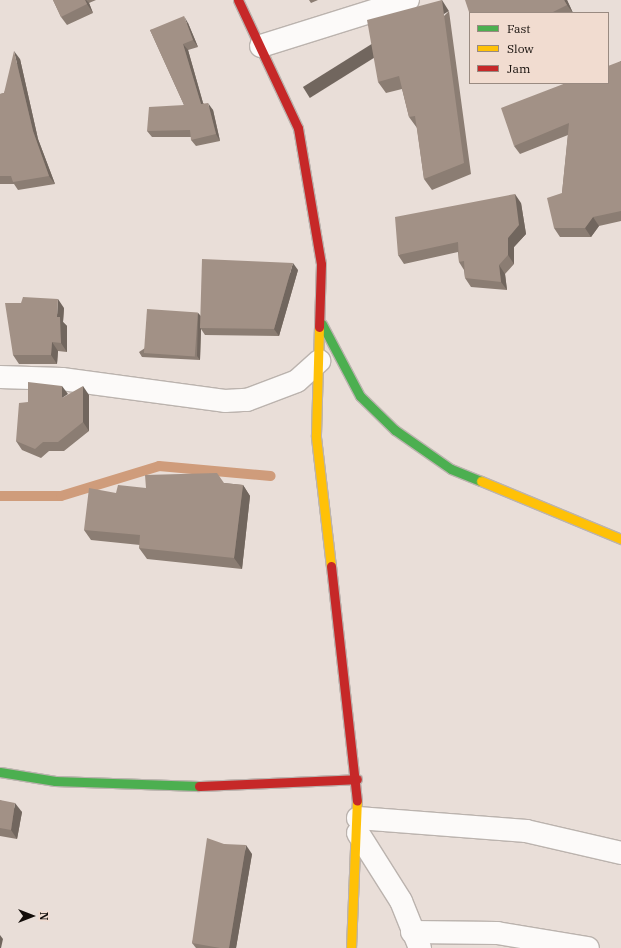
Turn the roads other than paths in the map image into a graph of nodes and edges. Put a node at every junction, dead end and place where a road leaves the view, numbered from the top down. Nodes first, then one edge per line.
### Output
1 (238, 0) edge
2 (408, 0) edge
3 (261, 46) junction
4 (321, 264) junction
5 (319, 361) junction
6 (0, 377) edge
7 (621, 539) edge
8 (0, 772) edge
9 (357, 779) junction
10 (358, 825) junction
11 (621, 853) edge
12 (416, 940) edge
13 (350, 948) edge
14 (588, 948) edge

1 - 3 street
2 - 3 street
3 - 4 street
4 - 5 street
4 - 7 street
5 - 6 street
5 - 9 street
8 - 9 street
9 - 10 street
10 - 11 street
10 - 12 street
10 - 13 street
12 - 14 street

